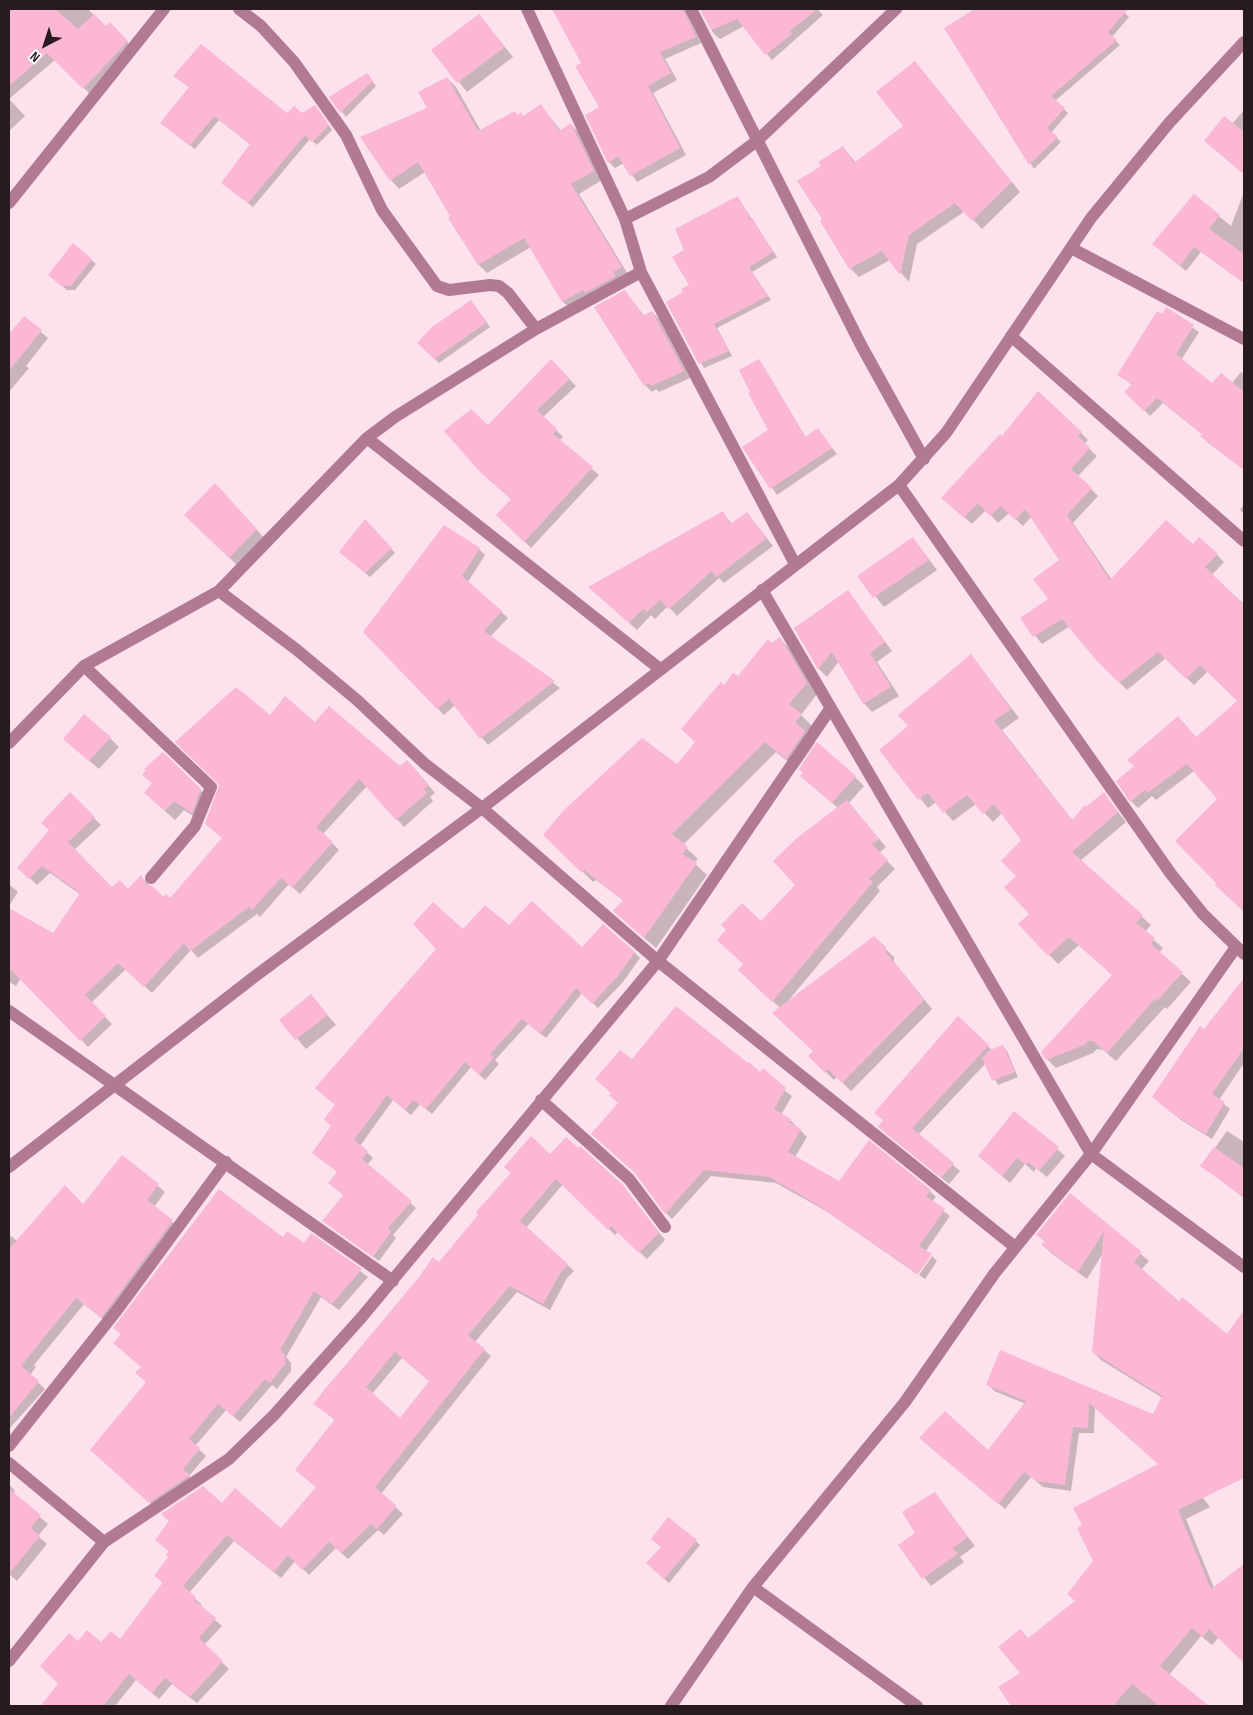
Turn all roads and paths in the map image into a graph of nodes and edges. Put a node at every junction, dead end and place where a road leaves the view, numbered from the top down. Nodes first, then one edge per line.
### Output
1 (239, 9) edge
2 (527, 9) edge
3 (691, 9) edge
4 (896, 9) edge
5 (163, 10) edge
6 (1244, 42) edge
7 (758, 140) junction
8 (9, 204) edge
9 (625, 220) junction
10 (1071, 248) junction
11 (641, 272) junction
12 (536, 329) junction
13 (1010, 336) junction
14 (1244, 339) edge
15 (367, 438) junction
16 (924, 459) junction
17 (899, 485) junction
18 (1244, 541) edge
19 (795, 564) junction
20 (762, 590) junction
21 (219, 591) junction
22 (84, 666) junction
23 (660, 670) junction
24 (830, 709) junction
25 (9, 743) edge
26 (482, 808) junction
27 (151, 878) dead end
28 (1240, 950) edge
29 (658, 961) junction
30 (9, 1011) edge
31 (114, 1085) junction
32 (541, 1100) junction
33 (1091, 1154) junction
34 (226, 1162) junction
35 (9, 1167) edge
36 (665, 1227) dead end
37 (1015, 1247) junction
38 (1244, 1267) edge
39 (393, 1281) junction
40 (9, 1446) edge
41 (9, 1463) edge
42 (104, 1542) junction
43 (753, 1587) junction
44 (9, 1661) edge
45 (671, 1706) edge
46 (917, 1706) edge

1 - 12 street
2 - 9 street
3 - 7 street
4 - 7 street
5 - 8 street
6 - 10 street
7 - 9 street
7 - 16 street
9 - 11 street
10 - 13 street
10 - 14 street
11 - 12 street
11 - 19 street
12 - 15 street
13 - 16 street
13 - 18 street
15 - 21 street
15 - 23 street
16 - 17 street
17 - 19 street
17 - 28 street
19 - 20 street
20 - 23 street
20 - 24 street
21 - 22 street
21 - 26 street
22 - 25 street
22 - 27 street
23 - 26 street
24 - 29 street
24 - 33 street
26 - 29 street
26 - 31 street
28 - 33 street
29 - 32 street
29 - 37 street
30 - 31 street
31 - 34 street
31 - 35 street
32 - 36 street
32 - 39 street
33 - 37 street
33 - 38 street
34 - 39 street
34 - 40 street
37 - 43 street
39 - 42 street
41 - 42 street
42 - 44 street
43 - 45 street
43 - 46 street

